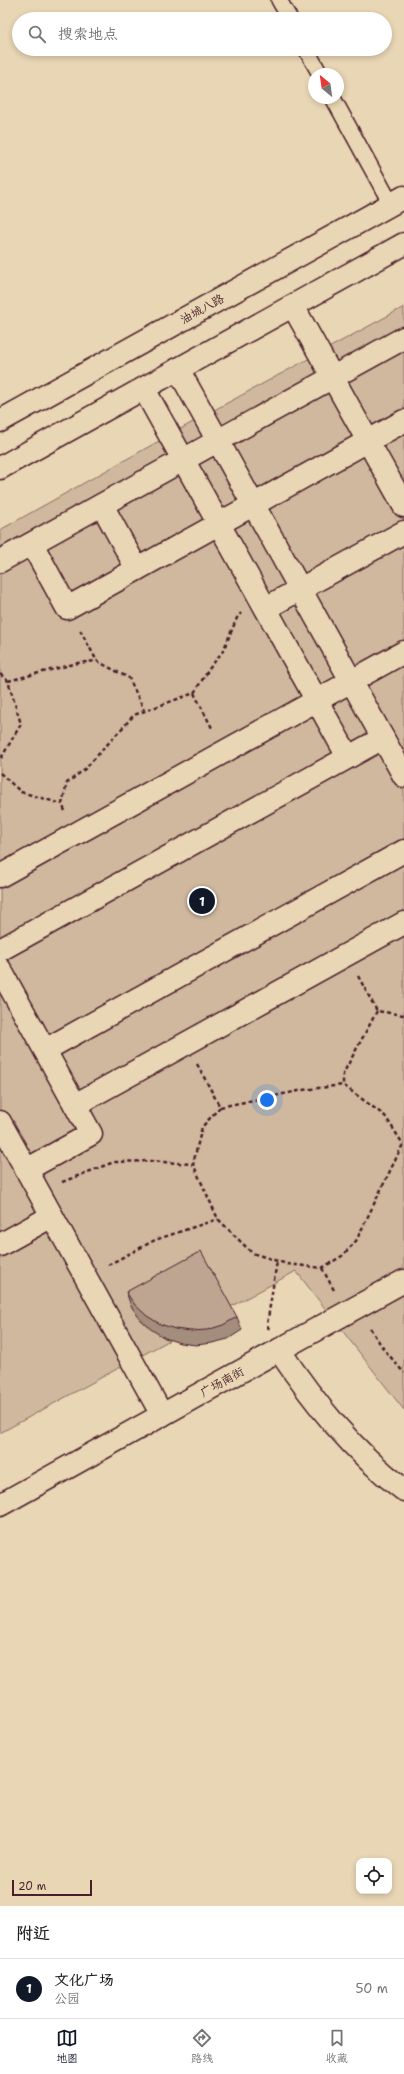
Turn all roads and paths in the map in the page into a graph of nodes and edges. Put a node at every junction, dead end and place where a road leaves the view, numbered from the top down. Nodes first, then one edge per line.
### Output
1 (279, 0) edge
2 (286, 12) edge
3 (310, 56) edge
4 (317, 68) edge
5 (337, 104) edge
6 (398, 200) edge
7 (404, 244) edge
8 (293, 306) junction
9 (404, 338) edge
10 (178, 369) junction
11 (333, 377) junction
12 (144, 389) junction
13 (0, 420) edge
14 (404, 421) edge
15 (218, 441) junction
16 (368, 441) junction
17 (183, 460) junction
18 (0, 468) edge
19 (102, 505) junction
20 (253, 505) junction
21 (404, 506) edge
22 (219, 524) junction
23 (404, 532) edge
24 (32, 544) junction
25 (0, 562) edge
26 (137, 569) junction
27 (300, 589) junction
28 (263, 604) junction
29 (67, 608) junction
30 (404, 652) edge
31 (97, 661) junction
32 (0, 674) edge
33 (8, 681) junction
34 (351, 681) junction
35 (194, 693) junction
36 (317, 700) junction
37 (144, 710) junction
38 (383, 738) junction
39 (225, 751) junction
40 (348, 757) junction
41 (0, 760) edge
42 (0, 773) edge
43 (404, 776) edge
44 (62, 804) junction
45 (76, 833) junction
46 (403, 854) edge
47 (0, 876) edge
48 (404, 923) edge
49 (0, 950) edge
50 (347, 955) junction
51 (0, 969) edge
52 (376, 1011) junction
53 (404, 1015) edge
54 (185, 1044) junction
55 (45, 1050) junction
56 (343, 1085) junction
57 (75, 1105) junction
58 (220, 1107) junction
59 (0, 1122) edge
60 (403, 1144) edge
61 (193, 1164) junction
62 (26, 1170) junction
63 (38, 1191) junction
64 (52, 1216) junction
65 (218, 1219) junction
66 (0, 1245) edge
67 (277, 1261) junction
68 (86, 1277) junction
69 (404, 1281) edge
70 (357, 1307) junction
71 (279, 1350) junction
72 (404, 1373) edge
73 (162, 1415) junction
74 (404, 1490) edge
75 (0, 1504) edge

1 - 2 lane
3 - 4 lane
5 - 6 lane
6 - 13 street, 油城八路
7 - 8 street
8 - 10 street
8 - 11 street
9 - 11 street
10 - 12 street
10 - 15 street
11 - 15 street
11 - 16 street
12 - 17 street
12 - 18 street
14 - 16 street
15 - 17 street
15 - 20 street
16 - 20 street
16 - 21 street
17 - 19 street
17 - 22 street
19 - 24 street
19 - 26 street
20 - 22 street
20 - 27 street
22 - 26 street
22 - 28 street
23 - 27 street
24 - 25 street
24 - 29 street
26 - 29 street
27 - 28 street
27 - 34 street
28 - 35 path
28 - 36 street
29 - 31 path
30 - 34 street
31 - 33 path
31 - 37 path
32 - 33 path
33 - 41 path
34 - 36 street
34 - 38 street
35 - 37 path
35 - 39 path
36 - 39 street
36 - 40 street
37 - 44 path
38 - 40 street
38 - 43 street
39 - 45 street
40 - 49 street
42 - 44 path
44 - 45 path
45 - 47 street
46 - 55 street
48 - 50 street
50 - 52 path
50 - 54 street
51 - 55 street
52 - 53 path
52 - 56 path
54 - 57 street
54 - 58 path
55 - 57 street
56 - 58 path
56 - 60 path
57 - 62 street
58 - 61 path
59 - 62 street
60 - 67 path
61 - 63 path
61 - 65 path
62 - 63 street
63 - 64 street
64 - 66 street
64 - 68 street
65 - 67 path
65 - 68 path
67 - 71 path
68 - 73 street
69 - 70 street, 广场南街
70 - 71 street, 广场南街
70 - 72 path
71 - 73 street, 广场南街
71 - 74 street
73 - 75 street, 广场南街

